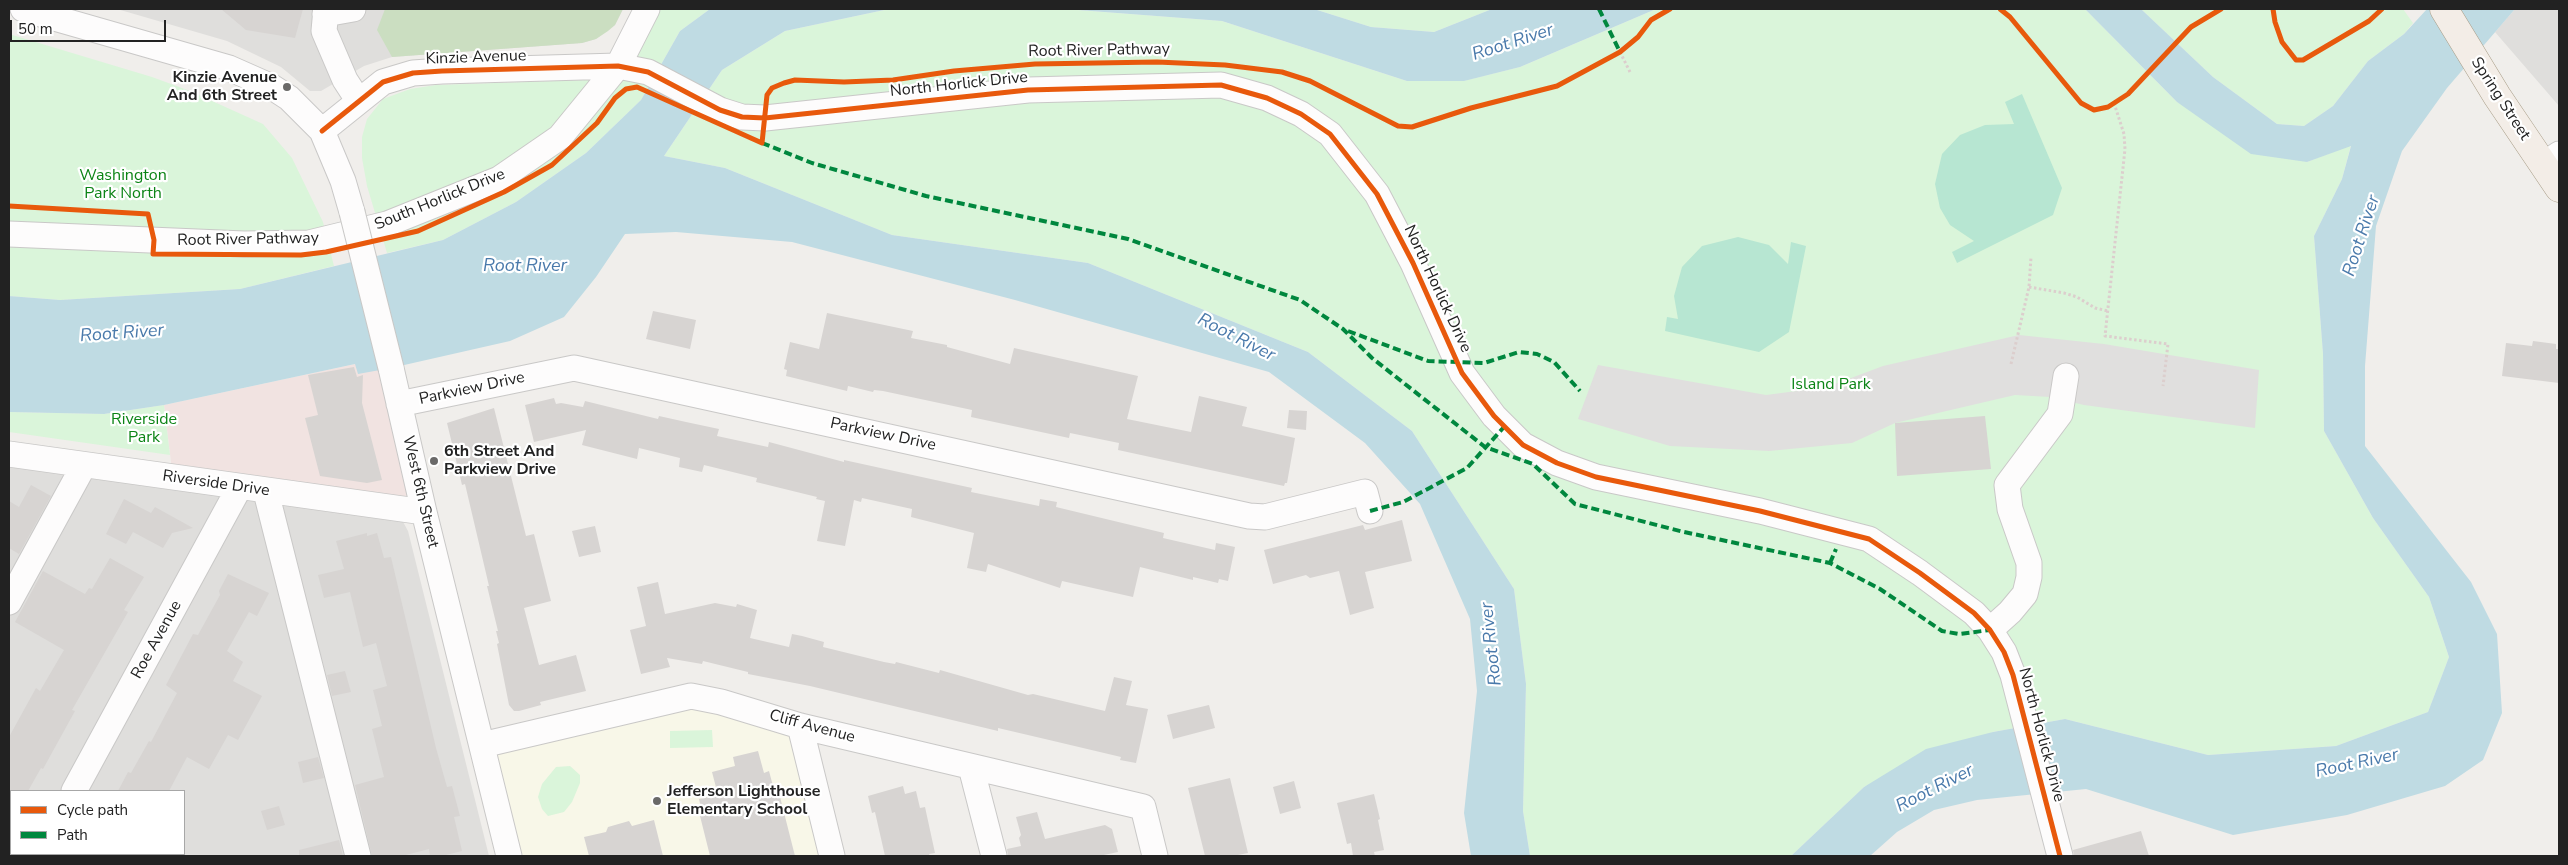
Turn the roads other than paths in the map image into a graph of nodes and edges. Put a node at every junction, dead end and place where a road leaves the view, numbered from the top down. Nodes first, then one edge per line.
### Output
1 (23, 9) edge
2 (353, 9) edge
3 (647, 9) edge
4 (2444, 9) edge
5 (325, 11) edge
6 (618, 66) junction
7 (358, 100) junction
8 (322, 131) junction
9 (2551, 159) edge
10 (2559, 188) edge
11 (9, 234) edge
12 (2066, 376) dead end
13 (399, 404) junction
14 (9, 454) edge
15 (84, 465) junction
16 (239, 488) junction
17 (266, 492) junction
18 (1367, 501) dead end
19 (424, 512) junction
20 (9, 602) edge
21 (1990, 630) junction
22 (800, 726) junction
23 (482, 745) junction
24 (972, 767) junction
25 (75, 790) edge
26 (358, 856) edge
27 (509, 856) edge
28 (832, 856) edge
29 (994, 856) edge
30 (1155, 856) edge
31 (2060, 856) edge

1 - 8 street
2 - 5 street
3 - 6 street, South Horlick Drive
4 - 9 main road, Spring Street
5 - 7 street
6 - 7 street, Kinzie Avenue
6 - 11 street, South Horlick Drive
6 - 21 street, North Horlick Drive
7 - 8 street, Kinzie Avenue
8 - 13 street, West 6th Street, bridge
9 - 10 main road, Spring Street
12 - 21 street
13 - 18 street, Parkview Drive
13 - 19 street, West 6th Street
14 - 15 street, Riverside Drive
15 - 16 street, Riverside Drive
15 - 20 street
16 - 17 street, Riverside Drive
16 - 25 street, Roe Avenue
17 - 19 street, Riverside Drive
17 - 26 street
19 - 23 street, West 6th Street
21 - 31 street, North Horlick Drive
22 - 23 street, Cliff Avenue
22 - 24 street, Cliff Avenue
22 - 28 street
23 - 27 street, West 6th Street
24 - 29 street
24 - 30 street, Cliff Avenue

